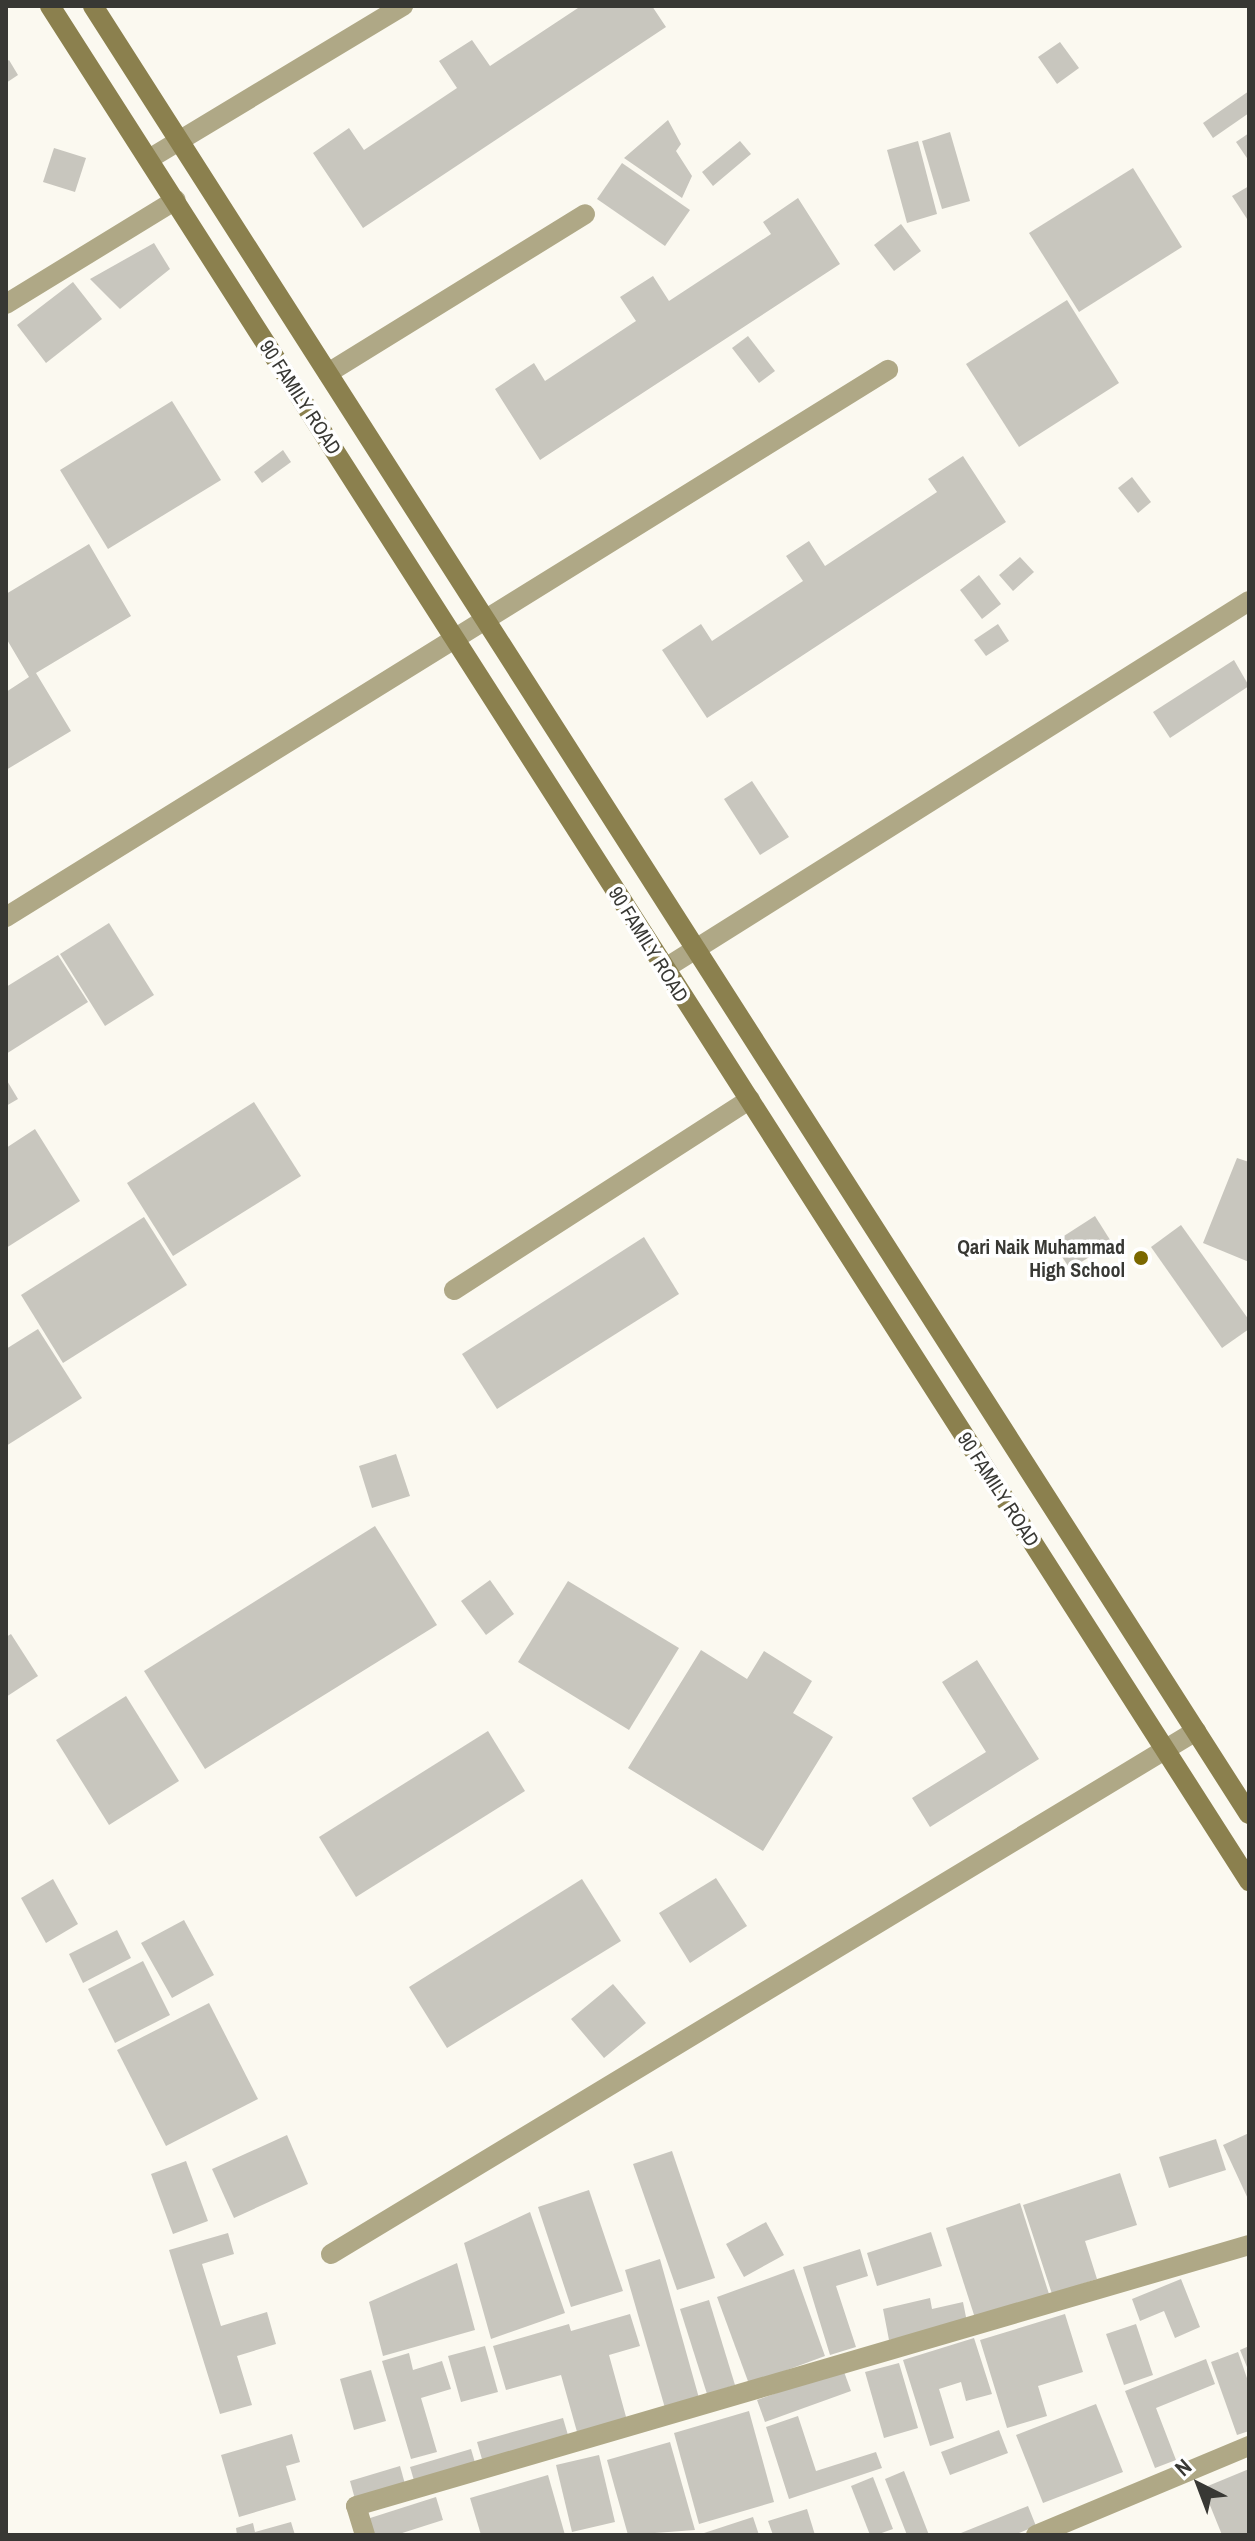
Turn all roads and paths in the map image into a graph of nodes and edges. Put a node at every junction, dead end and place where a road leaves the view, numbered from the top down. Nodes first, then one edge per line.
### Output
1 (50, 6) edge
2 (93, 6) edge
3 (403, 6) edge
4 (180, 141) junction
5 (149, 159) junction
6 (176, 200) junction
7 (585, 214) dead end
8 (6, 304) edge
9 (888, 370) dead end
10 (328, 373) junction
11 (1249, 601) edge
12 (487, 617) junction
13 (457, 636) junction
14 (6, 917) edge
15 (694, 949) junction
16 (664, 969) junction
17 (750, 1099) junction
18 (454, 1290) dead end
19 (1196, 1731) junction
20 (1166, 1750) junction
21 (1249, 1814) edge
22 (1249, 1881) edge
23 (1249, 2245) edge
24 (331, 2254) dead end
25 (1249, 2446) edge
26 (365, 2535) edge
27 (1036, 2535) edge

1 - 5 street, 90 FAMILY ROAD
2 - 4 street, 90 FAMILY ROAD
3 - 4 street
4 - 5 street
4 - 10 street, 90 FAMILY ROAD
5 - 6 street, 90 FAMILY ROAD
6 - 8 street
6 - 13 street, 90 FAMILY ROAD
7 - 10 street
9 - 12 street
10 - 12 street, 90 FAMILY ROAD
11 - 15 street
12 - 13 street
12 - 15 street, 90 FAMILY ROAD
13 - 14 street
13 - 16 street, 90 FAMILY ROAD
15 - 16 street
15 - 19 street, 90 FAMILY ROAD
16 - 17 street, 90 FAMILY ROAD
17 - 18 street
17 - 20 street, 90 FAMILY ROAD
19 - 20 street
19 - 21 street, 90 FAMILY ROAD
20 - 22 street, 90 FAMILY ROAD
20 - 24 street
23 - 26 street
25 - 27 street

